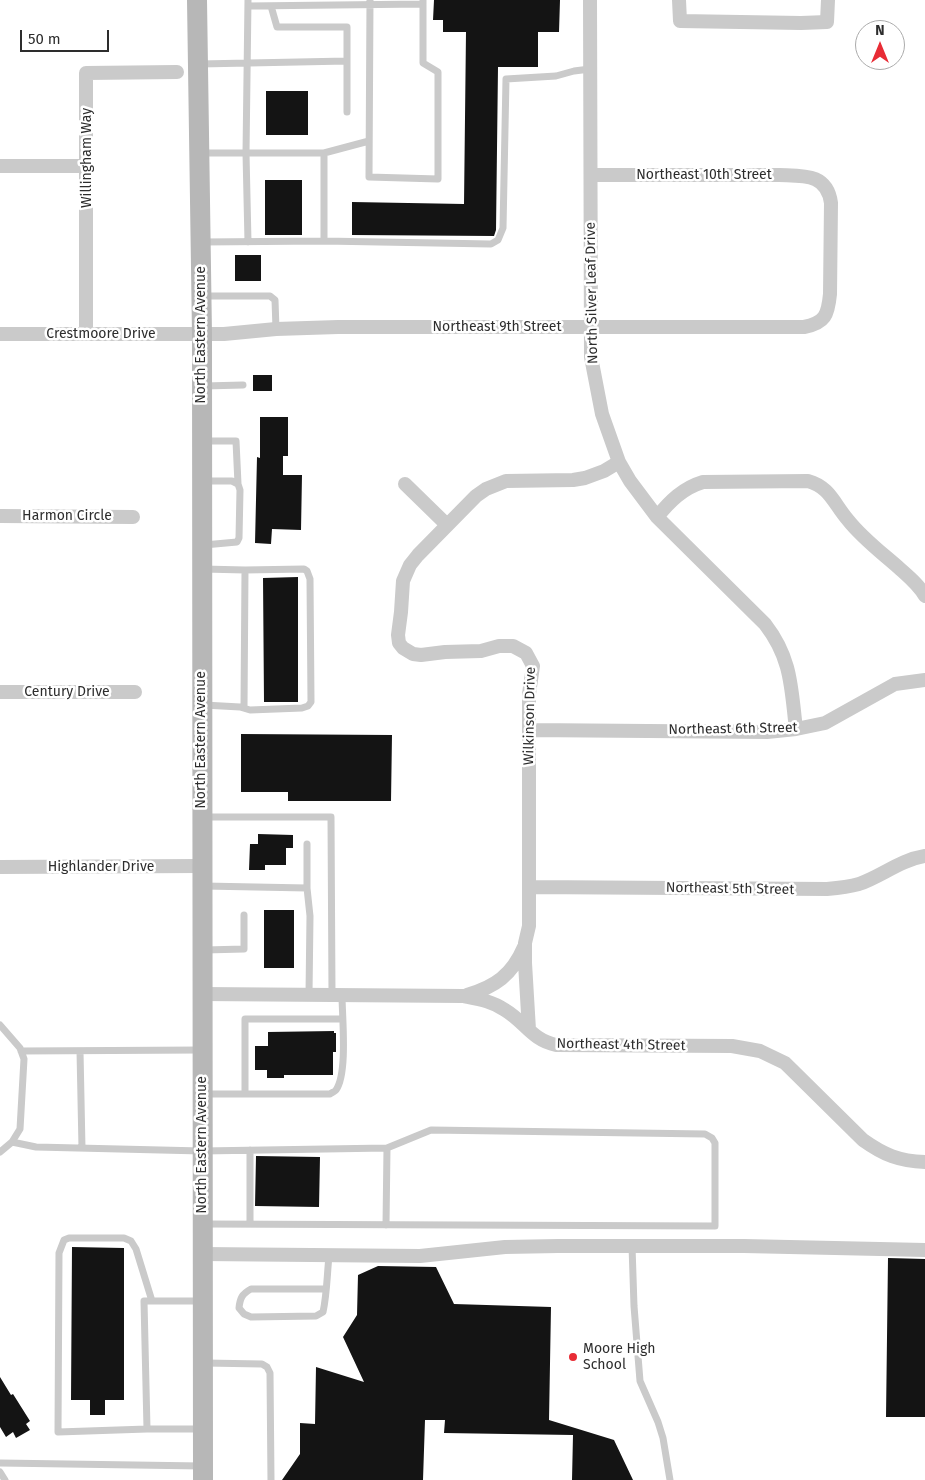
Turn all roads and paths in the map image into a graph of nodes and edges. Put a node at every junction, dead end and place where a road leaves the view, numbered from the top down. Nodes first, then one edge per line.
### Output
1 (197, 0) edge
2 (590, 0) edge
3 (679, 0) edge
4 (828, 0) edge
5 (370, 2) edge
6 (423, 2) edge
7 (248, 3) edge
8 (325, 3) edge
9 (270, 6) junction
10 (347, 61) junction
11 (246, 63) junction
12 (198, 64) junction
13 (590, 69) junction
14 (177, 72) dead end
15 (347, 112) dead end
16 (369, 141) junction
17 (199, 153) junction
18 (246, 153) junction
19 (324, 153) junction
20 (0, 166) edge
21 (87, 166) junction
22 (591, 175) junction
23 (324, 241) junction
24 (200, 242) junction
25 (248, 242) junction
26 (201, 296) junction
27 (822, 320) joint
28 (590, 327) junction
29 (276, 329) junction
30 (0, 334) edge
31 (86, 334) junction
32 (202, 334) junction
33 (243, 385) dead end
34 (202, 386) junction
35 (202, 440) junction
36 (619, 462) junction
37 (202, 481) junction
38 (238, 484) junction
39 (405, 484) dead end
40 (0, 516) edge
41 (133, 517) dead end
42 (657, 517) junction
43 (447, 525) junction
44 (202, 545) junction
45 (202, 569) junction
46 (245, 570) junction
47 (925, 596) edge
48 (925, 680) edge
49 (0, 692) edge
50 (135, 692) dead end
51 (201, 705) junction
52 (244, 708) junction
53 (796, 729) junction
54 (529, 730) junction
55 (201, 817) junction
56 (307, 844) dead end
57 (925, 856) edge
58 (201, 866) junction
59 (0, 868) edge
60 (202, 886) junction
61 (529, 887) junction
62 (307, 888) junction
63 (244, 916) dead end
64 (526, 943) junction
65 (202, 950) junction
66 (202, 994) junction
67 (309, 994) junction
68 (337, 994) junction
69 (464, 996) junction
70 (342, 1019) junction
71 (0, 1025) edge
72 (529, 1030) junction
73 (202, 1050) junction
74 (21, 1051) junction
75 (80, 1051) junction
76 (202, 1094) junction
77 (245, 1094) junction
78 (12, 1142) junction
79 (82, 1148) junction
80 (387, 1148) junction
81 (250, 1150) junction
82 (202, 1151) junction
83 (0, 1152) edge
84 (925, 1162) edge
85 (202, 1224) junction
86 (250, 1224) junction
87 (386, 1225) junction
88 (632, 1246) junction
89 (925, 1250) edge
90 (202, 1254) junction
91 (329, 1256) junction
92 (326, 1289) junction
93 (152, 1301) junction
94 (202, 1301) junction
95 (202, 1363) junction
96 (147, 1429) junction
97 (202, 1429) junction
98 (0, 1462) edge
99 (0, 1472) edge
100 (203, 1473) edge
101 (5, 1480) edge
102 (271, 1480) edge
103 (670, 1480) edge

1 - 12 main road, North Eastern Avenue
2 - 13 street, North Silver Leaf Drive
3 - 4 street
5 - 6 lane
5 - 8 lane
5 - 16 lane
6 - 16 lane
7 - 9 lane
7 - 11 lane
8 - 9 lane
9 - 10 lane
10 - 11 lane
10 - 15 lane
11 - 12 lane
11 - 18 lane
12 - 17 main road, North Eastern Avenue
13 - 22 street, North Silver Leaf Drive
13 - 23 lane
14 - 21 street, Willingham Way
16 - 19 lane
17 - 18 lane
17 - 24 main road, North Eastern Avenue
18 - 19 lane
18 - 25 lane
19 - 23 lane
20 - 21 street
21 - 31 street, Willingham Way
22 - 27 street, Northeast 10th Street
22 - 28 street, North Silver Leaf Drive
23 - 25 lane
24 - 25 lane
24 - 26 main road, North Eastern Avenue
26 - 29 lane
26 - 32 main road, North Eastern Avenue
27 - 28 street, Northeast 9th Street
28 - 29 street, Northeast 9th Street
28 - 36 street, North Silver Leaf Drive
29 - 32 street, Northeast 9th Street
30 - 31 street, Crestmoore Drive
31 - 32 street, Crestmoore Drive
32 - 34 main road, North Eastern Avenue
33 - 34 lane
34 - 35 main road, North Eastern Avenue
35 - 37 main road, North Eastern Avenue
35 - 38 lane
36 - 42 street, North Silver Leaf Drive
36 - 43 street, Wilkinson Drive
37 - 38 lane
37 - 44 main road, North Eastern Avenue
38 - 44 lane
39 - 43 street
40 - 41 street, Harmon Circle
42 - 47 street
42 - 53 street, North Silver Leaf Drive
43 - 54 street, Wilkinson Drive
44 - 45 main road, North Eastern Avenue
45 - 46 lane
45 - 51 main road, North Eastern Avenue
46 - 52 lane
46 - 52 lane
48 - 53 street, Northeast 6th Street
49 - 50 street, Century Drive
51 - 52 lane
51 - 55 main road, North Eastern Avenue
53 - 54 street, Northeast 6th Street
54 - 61 street, Wilkinson Drive
55 - 58 main road, North Eastern Avenue
55 - 68 lane
56 - 62 lane
57 - 61 street, Northeast 5th Street
58 - 59 street, Highlander Drive
58 - 60 main road, North Eastern Avenue
60 - 62 lane
60 - 65 main road, North Eastern Avenue
61 - 64 street, Wilkinson Drive
62 - 67 lane
63 - 65 lane
64 - 69 street
64 - 72 street, Wilkinson Drive
65 - 66 main road, North Eastern Avenue
66 - 67 street, Northeast 4th Street
66 - 73 main road, North Eastern Avenue
67 - 68 street, Northeast 4th Street
68 - 69 street, Northeast 4th Street
68 - 70 lane
69 - 72 street, Northeast 4th Street
70 - 77 lane
70 - 77 lane
71 - 74 lane
72 - 84 street, Northeast 4th Street
73 - 75 lane
73 - 76 main road, North Eastern Avenue
74 - 75 lane
74 - 78 lane
75 - 79 lane
76 - 77 lane
76 - 82 main road, North Eastern Avenue
78 - 79 lane
78 - 83 lane
79 - 82 lane
80 - 81 lane
80 - 87 lane
80 - 87 lane
81 - 82 lane
81 - 86 lane
82 - 85 main road, North Eastern Avenue
85 - 86 lane
85 - 90 main road, North Eastern Avenue
86 - 87 lane
88 - 89 street
88 - 91 street
88 - 103 lane
90 - 91 street
90 - 94 main road, North Eastern Avenue
91 - 92 lane
92 - 92 lane
93 - 94 lane
93 - 96 lane
93 - 96 lane
94 - 95 main road, North Eastern Avenue
95 - 97 main road, North Eastern Avenue
95 - 102 lane
96 - 97 lane
97 - 100 main road, North Eastern Avenue
98 - 100 lane
99 - 101 lane

